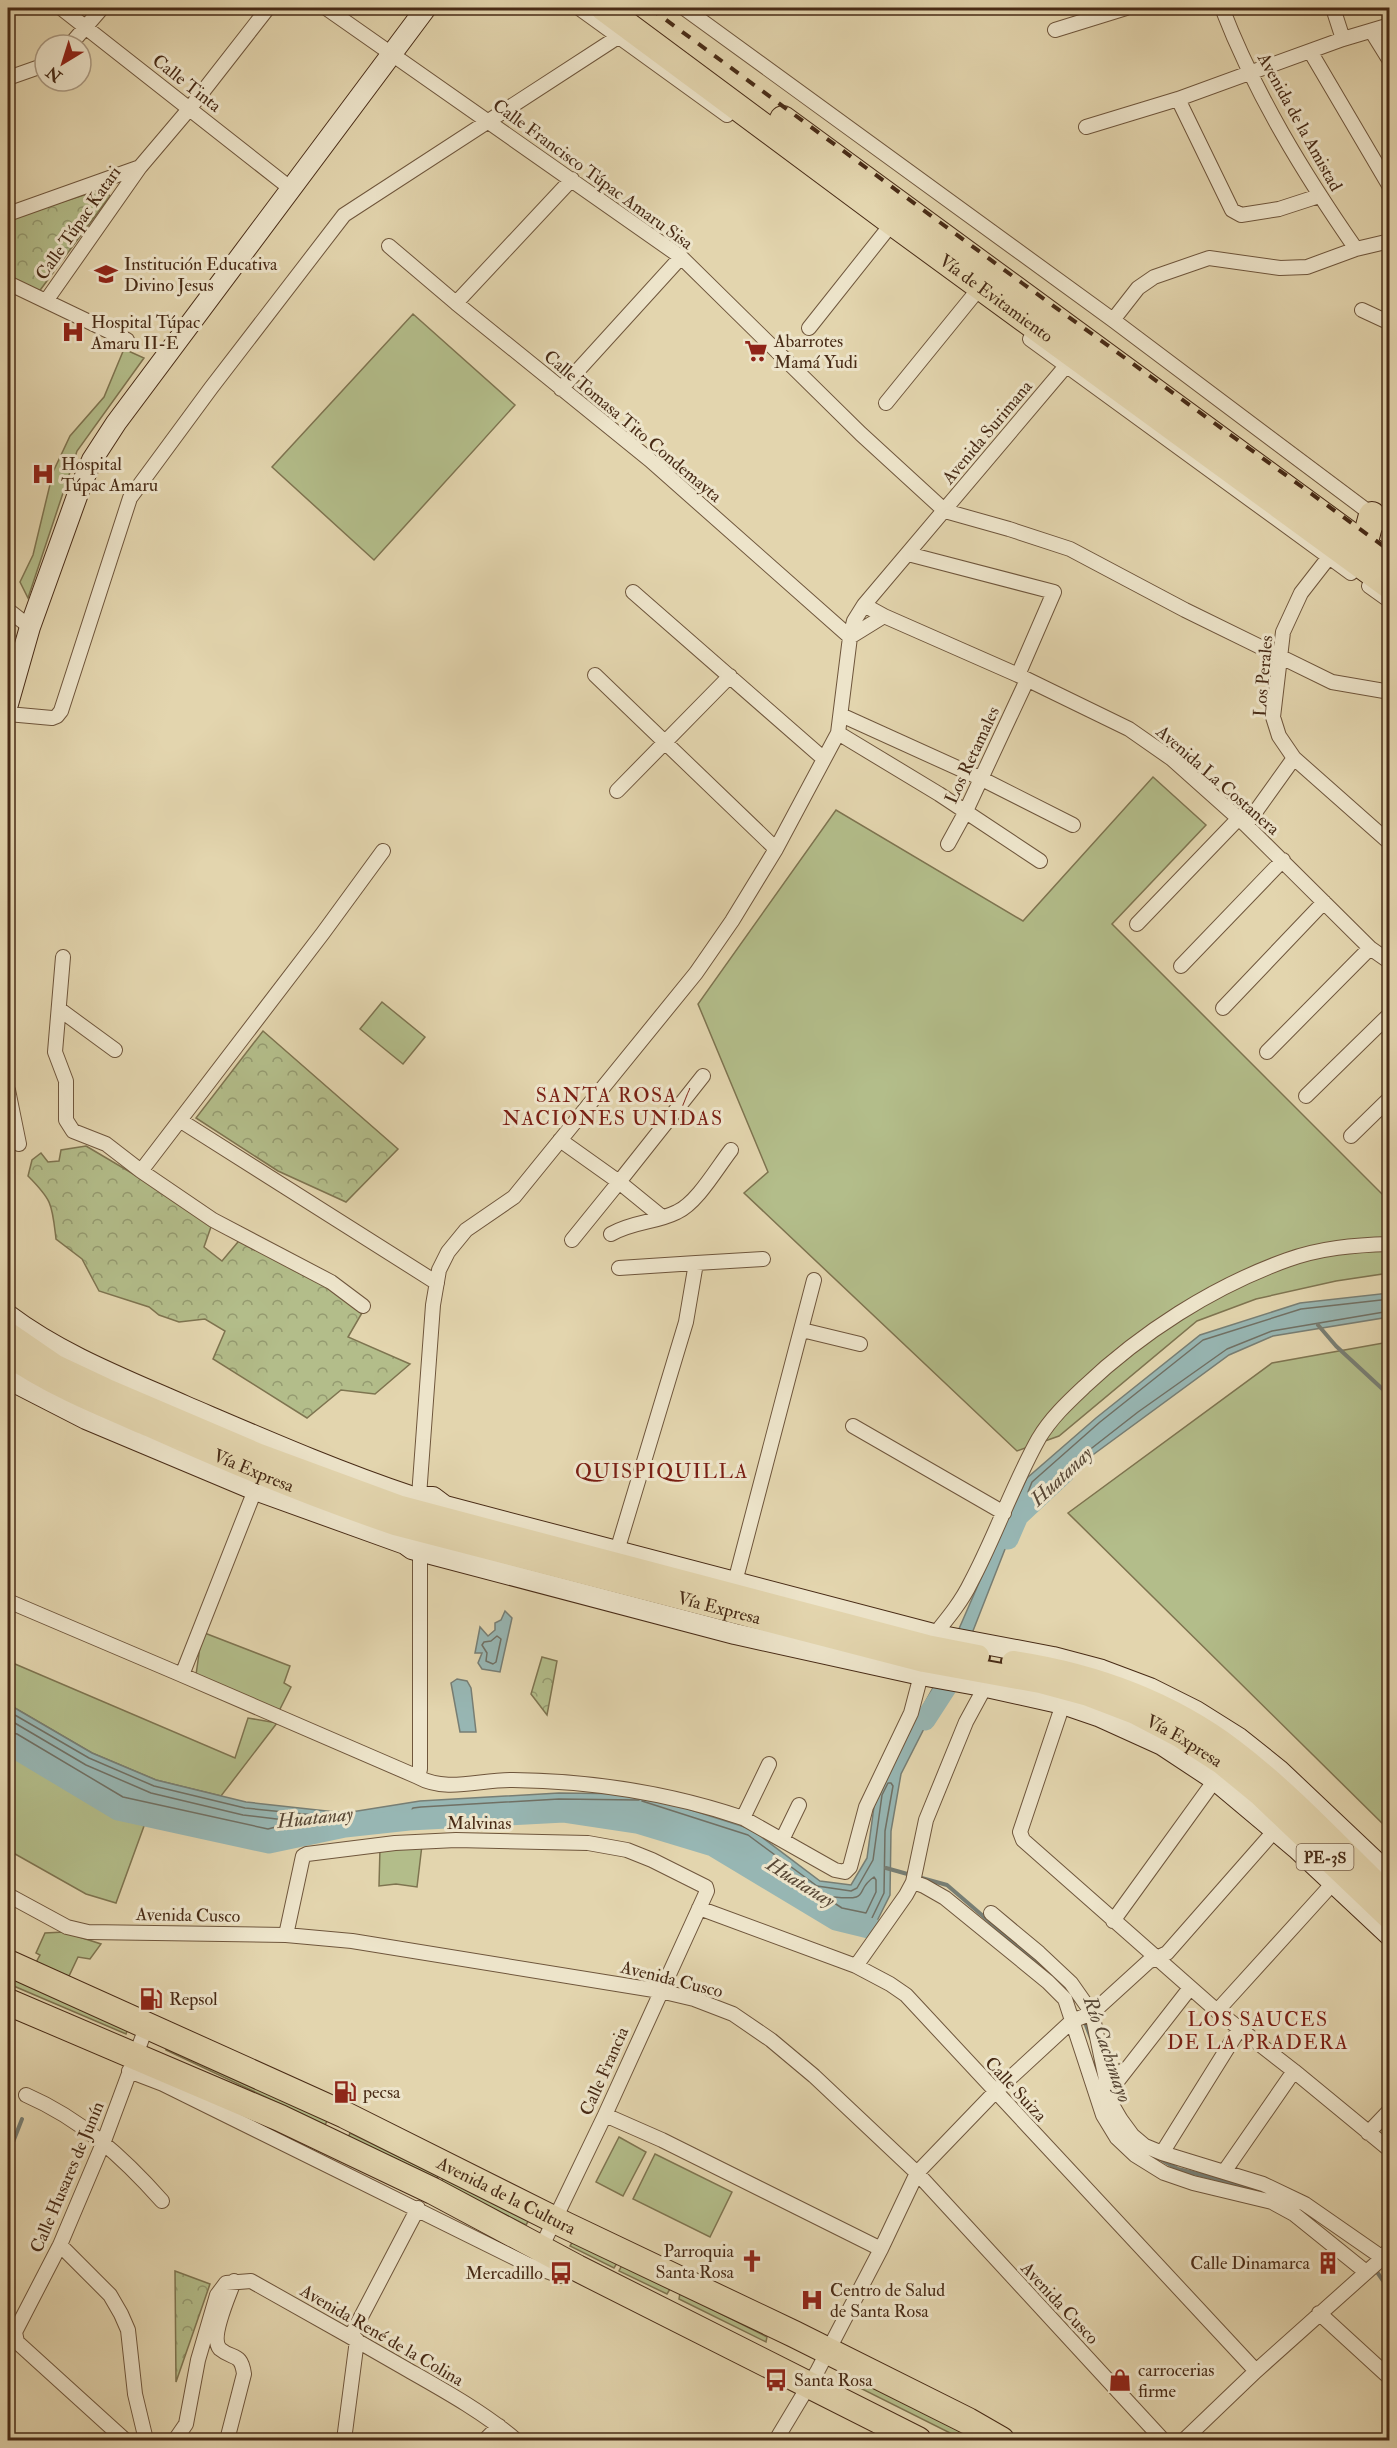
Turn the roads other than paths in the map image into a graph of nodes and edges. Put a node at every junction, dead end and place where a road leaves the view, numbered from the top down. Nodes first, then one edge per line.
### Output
1 (62, 8) edge
2 (102, 8) edge
3 (268, 8) edge
4 (326, 8) edge
5 (426, 8) edge
6 (579, 8) edge
7 (604, 8) edge
8 (630, 8) edge
9 (684, 8) edge
10 (1126, 8) edge
11 (1222, 8) edge
12 (1333, 8) edge
13 (1389, 25) edge
14 (87, 28) junction
15 (1055, 30) dead end
16 (1372, 32) junction
17 (82, 33) edge
18 (618, 37) junction
19 (1343, 39) junction
20 (1310, 51) junction
21 (392, 52) junction
22 (1389, 61) edge
23 (33, 69) edge
24 (1249, 72) junction
25 (8, 78) edge
26 (1178, 99) junction
27 (190, 108) junction
28 (490, 122) junction
29 (1086, 127) dead end
30 (140, 167) junction
31 (572, 179) junction
32 (1389, 187) edge
33 (290, 188) junction
34 (1319, 196) junction
35 (8, 214) edge
36 (885, 231) junction
37 (1389, 241) edge
38 (389, 246) dead end
39 (1356, 249) junction
40 (681, 257) junction
41 (8, 283) edge
42 (973, 296) junction
43 (46, 301) junction
44 (456, 303) junction
45 (1362, 310) dead end
46 (1113, 320) junction
47 (1389, 323) edge
48 (809, 328) dead end
49 (127, 340) dead end
50 (1061, 371) junction
51 (561, 389) junction
52 (886, 403) dead end
53 (1138, 410) junction
54 (945, 510) junction
55 (1381, 521) edge
56 (1364, 545) junction
57 (908, 554) junction
58 (1329, 557) junction
59 (1389, 564) edge
60 (1389, 586) edge
61 (633, 592) dead end
62 (1389, 601) edge
63 (864, 604) junction
64 (8, 610) edge
65 (884, 616) junction
66 (30, 627) junction
67 (850, 637) junction
68 (1281, 656) junction
69 (595, 675) dead end
70 (730, 676) junction
71 (1022, 678) junction
72 (1389, 692) edge
73 (8, 704) edge
74 (8, 714) edge
75 (841, 715) junction
76 (838, 733) junction
77 (664, 741) junction
78 (1294, 758) junction
79 (824, 759) junction
80 (982, 780) junction
81 (617, 791) dead end
82 (965, 813) junction
83 (1242, 822) junction
84 (1073, 825) dead end
85 (1389, 843) edge
86 (948, 844) dead end
87 (776, 849) junction
88 (383, 851) dead end
89 (1283, 860) junction
90 (1040, 861) dead end
91 (1324, 902) junction
92 (1137, 924) dead end
93 (1370, 948) junction
94 (63, 957) dead end
95 (1389, 962) edge
96 (1181, 966) dead end
97 (1222, 1008) dead end
98 (59, 1009) junction
99 (1389, 1014) edge
100 (115, 1050) dead end
101 (1266, 1052) dead end
102 (703, 1076) dead end
103 (8, 1090) edge
104 (1306, 1096) dead end
105 (1389, 1098) edge
106 (181, 1120) junction
107 (1351, 1136) dead end
108 (560, 1140) junction
109 (19, 1144) dead end
110 (731, 1150) dead end
111 (141, 1171) junction
112 (619, 1182) junction
113 (662, 1217) junction
114 (611, 1234) dead end
115 (572, 1240) dead end
116 (1389, 1244) edge
117 (763, 1259) dead end
118 (696, 1263) junction
119 (619, 1268) dead end
120 (814, 1280) dead end
121 (437, 1283) junction
122 (363, 1306) dead end
123 (8, 1315) edge
124 (802, 1330) junction
125 (8, 1333) edge
126 (860, 1344) dead end
127 (8, 1355) edge
128 (8, 1379) edge
129 (854, 1426) dead end
130 (255, 1490) junction
131 (1004, 1513) junction
132 (448, 1522) junction
133 (411, 1525) junction
134 (617, 1551) junction
135 (735, 1582) junction
136 (8, 1601) edge
137 (928, 1655) junction
138 (990, 1671) junction
139 (182, 1675) junction
140 (1063, 1704) junction
141 (769, 1764) dead end
142 (418, 1777) junction
143 (1215, 1780) junction
144 (1265, 1788) junction
145 (799, 1805) dead end
146 (743, 1818) junction
147 (1276, 1829) junction
148 (782, 1840) junction
149 (1389, 1875) edge
150 (913, 1882) junction
151 (1334, 1882) junction
152 (8, 1895) edge
153 (1389, 1896) edge
154 (699, 1908) junction
155 (991, 1913) dead end
156 (1389, 1919) edge
157 (1113, 1921) junction
158 (286, 1935) junction
159 (1389, 1936) edge
160 (1156, 1959) junction
161 (8, 1963) edge
162 (856, 1966) junction
163 (1190, 1988) junction
164 (660, 1991) junction
165 (8, 2002) edge
166 (1216, 2010) junction
167 (1081, 2017) junction
168 (147, 2025) junction
169 (1240, 2028) junction
170 (133, 2063) junction
171 (1294, 2071) junction
172 (995, 2092) junction
173 (1108, 2092) junction
174 (26, 2095) dead end
175 (1389, 2110) edge
176 (345, 2115) junction
177 (605, 2115) junction
178 (1368, 2133) junction
179 (104, 2141) junction
180 (330, 2142) junction
181 (1389, 2150) edge
182 (1162, 2153) junction
183 (1224, 2172) junction
184 (917, 2173) junction
185 (162, 2201) dead end
186 (418, 2208) junction
187 (555, 2219) junction
188 (60, 2245) junction
189 (541, 2248) junction
190 (881, 2249) junction
191 (1381, 2261) edge
192 (577, 2268) junction
193 (229, 2283) junction
194 (1318, 2313) junction
195 (354, 2338) junction
196 (828, 2351) junction
197 (1256, 2371) junction
198 (1389, 2378) edge
199 (810, 2385) junction
200 (499, 2426) junction
201 (125, 2440) edge
202 (146, 2440) edge
203 (175, 2440) edge
204 (227, 2440) edge
205 (344, 2440) edge
206 (485, 2440) edge
207 (516, 2440) edge
208 (776, 2440) edge
209 (918, 2440) edge
210 (1001, 2440) edge
211 (1162, 2440) edge
212 (1184, 2440) edge

1 - 14 street, Calle Tinta
2 - 14 street
3 - 27 street, Calle Túpac Katari
4 - 21 street, Calle Francisco Túpac Amaru Sisa
5 - 21 main road
6 - 18 street
7 - 53 highway, Vía de Evitamiento
8 - 56 highway, Vía de Evitamiento
9 - 46 street
10 - 15 street
11 - 24 street, Avenida de la Amistad
12 - 19 street
13 - 16 street
14 - 17 street
14 - 27 street, Calle Tinta
16 - 19 street
16 - 22 street
18 - 28 street
18 - 36 street
19 - 20 street
20 - 24 street
20 - 32 street
21 - 28 street, Calle Francisco Túpac Amaru Sisa
21 - 33 main road
23 - 25 street
24 - 26 street
24 - 34 street, Avenida de la Amistad
26 - 29 street
26 - 34 street
27 - 30 street, Calle Túpac Katari
27 - 33 street, Calle Tinta
28 - 31 street, Calle Francisco Túpac Amaru Sisa
28 - 74 street
30 - 35 street
30 - 43 street, Calle Túpac Katari
31 - 40 street, Calle Francisco Túpac Amaru Sisa
31 - 44 street
33 - 66 main road
34 - 39 street, Avenida de la Amistad
36 - 42 street
36 - 48 street
37 - 39 street
38 - 44 street, Calle Tomasa Tito Condemayta
39 - 46 street
40 - 51 street
40 - 54 street, Calle Francisco Túpac Amaru Sisa
41 - 43 street
42 - 50 street
42 - 52 street
43 - 49 street
44 - 51 street, Calle Tomasa Tito Condemayta
45 - 47 street
46 - 55 street
50 - 53 street
50 - 54 street, Avenida Surimana
51 - 67 street, Calle Tomasa Tito Condemayta
53 - 58 street
53 - 60 highway, Vía de Evitamiento
54 - 57 street, Avenida Surimana
54 - 68 street
55 - 56 highway
56 - 59 highway, Vía de Evitamiento
57 - 63 street, Avenida Surimana
57 - 71 street, Los Retamales
58 - 62 street
58 - 68 street, Los Perales
61 - 70 street
63 - 65 street, Avenida La Costanera
63 - 67 street, Avenida Surimana
64 - 66 street
65 - 67 street
65 - 71 street, Avenida La Costanera
66 - 73 main road
67 - 75 street, Avenida Surimana
68 - 72 street
68 - 78 street, Los Perales
69 - 77 street
70 - 77 street
70 - 79 street
71 - 80 street, Los Retamales
71 - 83 street, Avenida La Costanera
75 - 76 street, Avenida Surimana
75 - 80 street
76 - 79 street, Avenida Surimana
76 - 82 street
77 - 81 street
77 - 87 street
78 - 83 street
78 - 85 street, Los Perales
79 - 87 street, Avenida Surimana
80 - 82 street, Los Retamales
80 - 84 street
82 - 86 street, Los Retamales
82 - 90 street
83 - 89 street, Avenida La Costanera
83 - 92 street
87 - 108 street, Avenida Surimana
88 - 106 street
89 - 91 street, Avenida La Costanera
89 - 96 street
91 - 93 street, Avenida La Costanera
91 - 97 street
93 - 95 street, Avenida La Costanera
93 - 101 street
94 - 98 street
98 - 100 street
98 - 111 street
99 - 104 street
102 - 112 street
103 - 109 street
105 - 107 street
106 - 111 street
106 - 121 street
108 - 112 street
108 - 121 street, Avenida Surimana
110 - 113 street
111 - 122 street
112 - 113 street
112 - 115 street
113 - 114 street
116 - 131 street
117 - 118 street
118 - 119 street
118 - 134 street
120 - 124 street
121 - 133 street, Avenida Surimana
123 - 133 main road, Vía Expresa / PE-3S
124 - 126 street
124 - 135 street
125 - 133 main road, Vía Expresa
127 - 133 main road, Vía Expresa
128 - 130 main road, Vía Expresa / PE-3S
129 - 131 street
130 - 133 main road, Vía Expresa / PE-3S
130 - 139 street
131 - 137 street
132 - 133 main road, Vía Expresa
132 - 133 main road
132 - 134 main road, Vía Expresa / PE-3S
132 - 137 main road, Vía Expresa
133 - 137 main road, Vía Expresa / PE-3S
133 - 142 street, Avenida Surimana
134 - 135 main road, Vía Expresa / PE-3S
135 - 137 main road, Vía Expresa / PE-3S
136 - 139 street
137 - 138 main road, Vía Expresa
137 - 138 main road, Vía Expresa / PE-3S
137 - 148 street
138 - 140 main road, Vía Expresa / PE-3S
138 - 144 main road, Vía Expresa
138 - 149 main road, Vía Expresa / PE-3S
138 - 150 street
139 - 142 street
140 - 143 main road, Vía Expresa / PE-3S
140 - 157 street
141 - 146 street
142 - 146 street
143 - 147 main road, Vía Expresa / PE-3S
143 - 157 street
144 - 153 main road, Vía Expresa / PE-3S
144 - 156 main road, Vía Expresa / PE-3S
145 - 148 street
146 - 148 street
147 - 151 main road, Vía Expresa / PE-3S
147 - 160 street
150 - 162 street
150 - 167 street
151 - 159 main road, Vía Expresa / PE-3S
151 - 166 street
152 - 158 street, Avenida Cusco
154 - 158 street, Malvinas
154 - 162 street, Calle Suiza
154 - 164 street, Calle Francia
155 - 167 street
157 - 160 street
158 - 164 street, Avenida Cusco
160 - 163 street
160 - 167 street
161 - 168 highway, Avenida de la Cultura
162 - 172 street, Calle Suiza
163 - 166 street
163 - 173 street
164 - 177 street, Calle Francia
164 - 184 street, Avenida Cusco
165 - 170 highway, Avenida de la Cultura
166 - 169 street
167 - 172 street
167 - 173 street
167 - 191 street
168 - 170 street, Calle Husares de Junín
168 - 176 highway, Avenida de la Cultura
169 - 171 street
169 - 182 street
170 - 179 street, Calle Husares de Junín
170 - 180 highway, Avenida de la Cultura
170 - 186 street
171 - 178 street
171 - 183 street
172 - 184 street
172 - 197 street, Calle Suiza
173 - 182 street
174 - 179 street
175 - 178 street
176 - 180 highway
176 - 187 highway, Avenida de la Cultura
177 - 187 street, Calle Francia
177 - 190 street
178 - 181 street
179 - 185 street
179 - 188 street, Calle Husares de Junín
180 - 189 highway, Avenida de la Cultura
182 - 183 street
183 - 191 street
184 - 190 street
184 - 211 street, Avenida Cusco
186 - 192 street
186 - 195 street
187 - 189 street, Calle Francia
187 - 196 highway, Avenida de la Cultura
188 - 201 street, Calle Husares de Junín
188 - 202 street
189 - 192 highway, Avenida de la Cultura
190 - 196 street
191 - 194 street
192 - 199 highway, Avenida de la Cultura
193 - 195 street, Avenida René de la Colina
193 - 203 street
193 - 204 street
194 - 197 street
194 - 198 street
195 - 200 street, Avenida René de la Colina
195 - 205 street
196 - 199 street
196 - 210 highway, Avenida de la Cultura
197 - 212 street
199 - 208 street
199 - 209 highway, Avenida de la Cultura
200 - 206 street
200 - 207 street, Avenida René de la Colina

